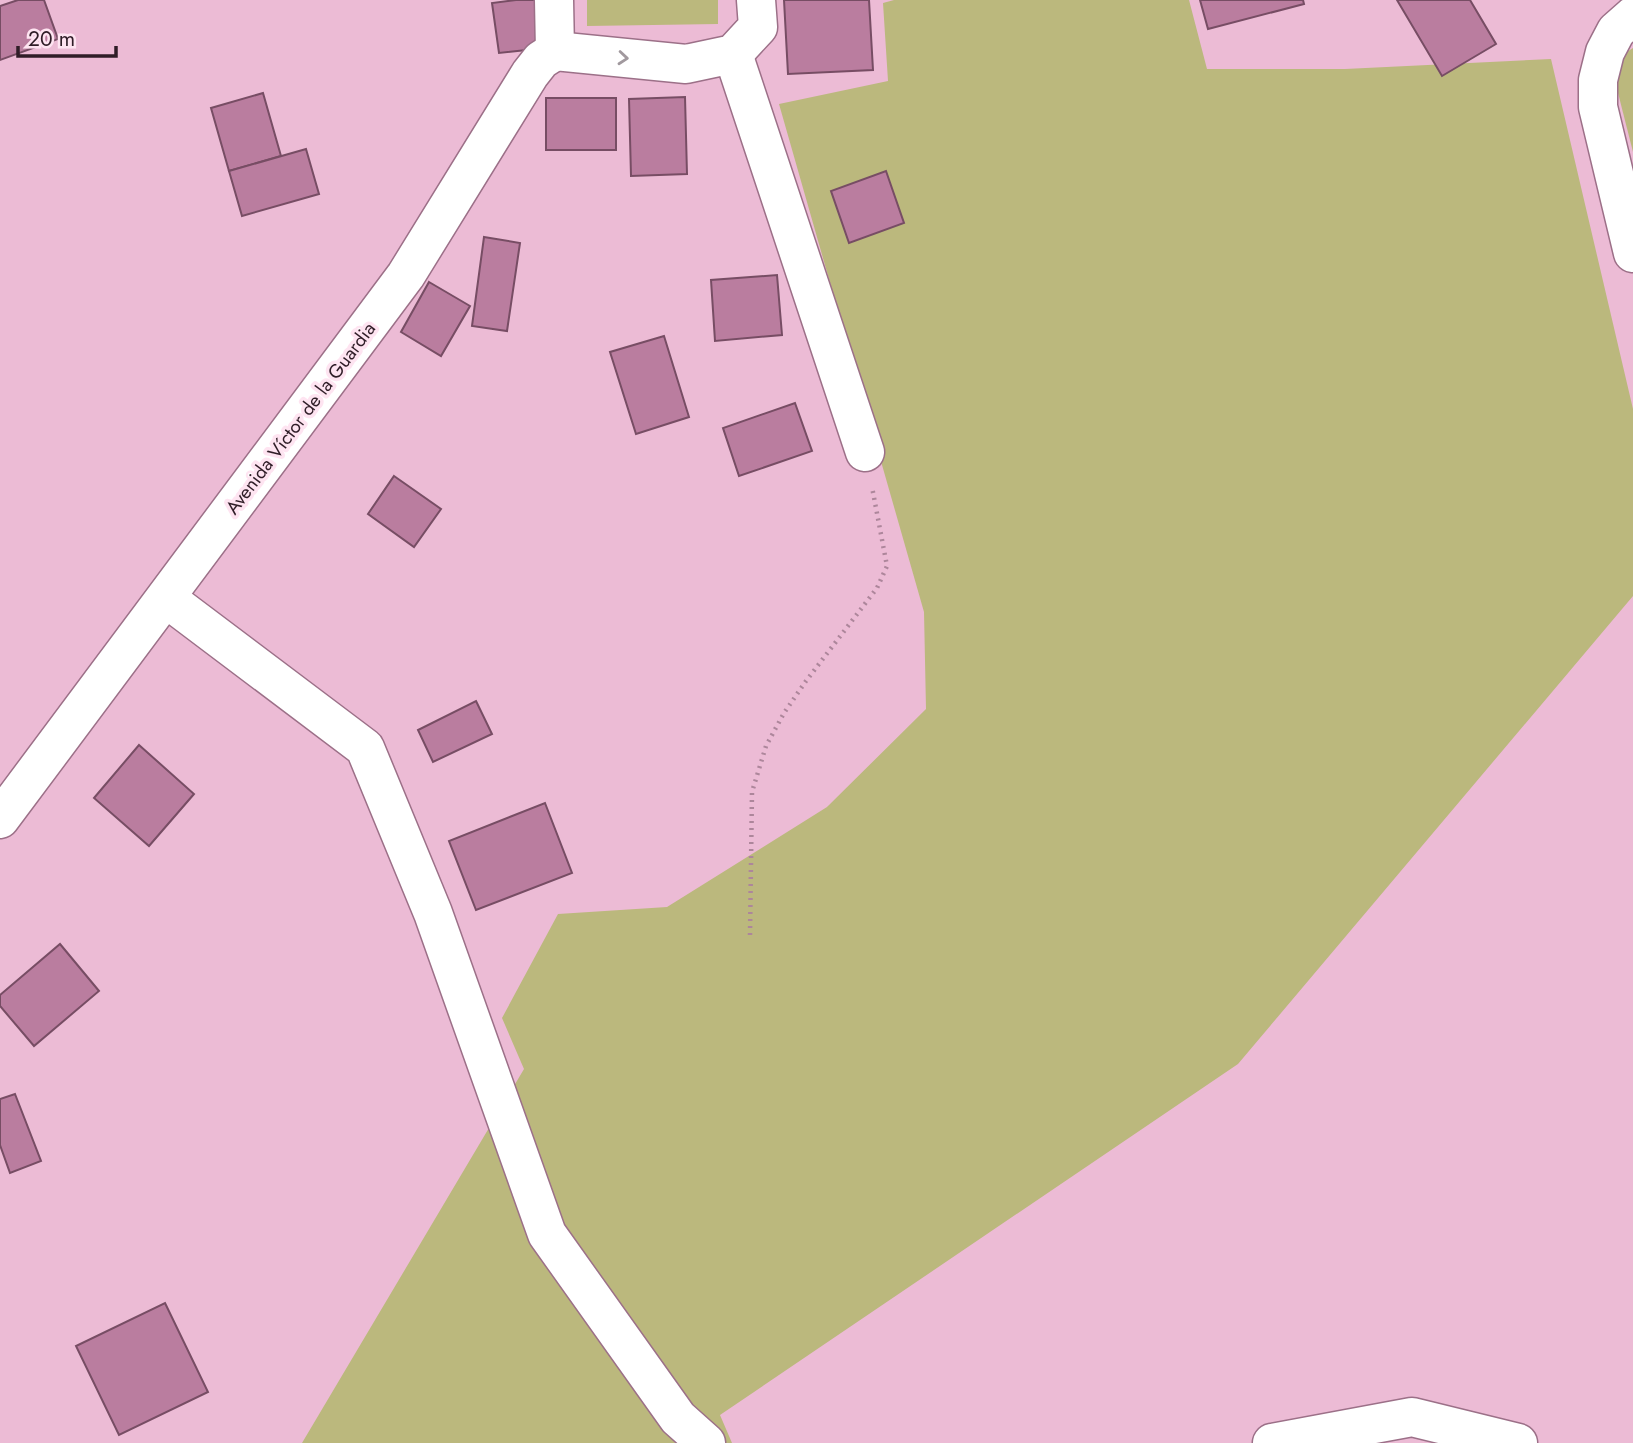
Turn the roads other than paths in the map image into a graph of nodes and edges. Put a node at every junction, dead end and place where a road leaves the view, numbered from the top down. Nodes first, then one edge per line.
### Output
1 (554, 0) edge
2 (755, 0) edge
3 (1633, 16) edge
4 (555, 51) junction
5 (733, 54) junction
6 (1633, 253) edge
7 (865, 452) road end
8 (166, 598) junction
9 (0, 819) edge
10 (706, 1443) edge
11 (1272, 1443) edge
12 (1518, 1443) edge

1 - 4 street
2 - 5 street
3 - 6 street
4 -> 5 street
4 - 8 street, Avenida Víctor de la Guardia
5 - 7 street
8 - 9 street, Avenida Víctor de la Guardia
8 - 10 street
11 - 12 street

